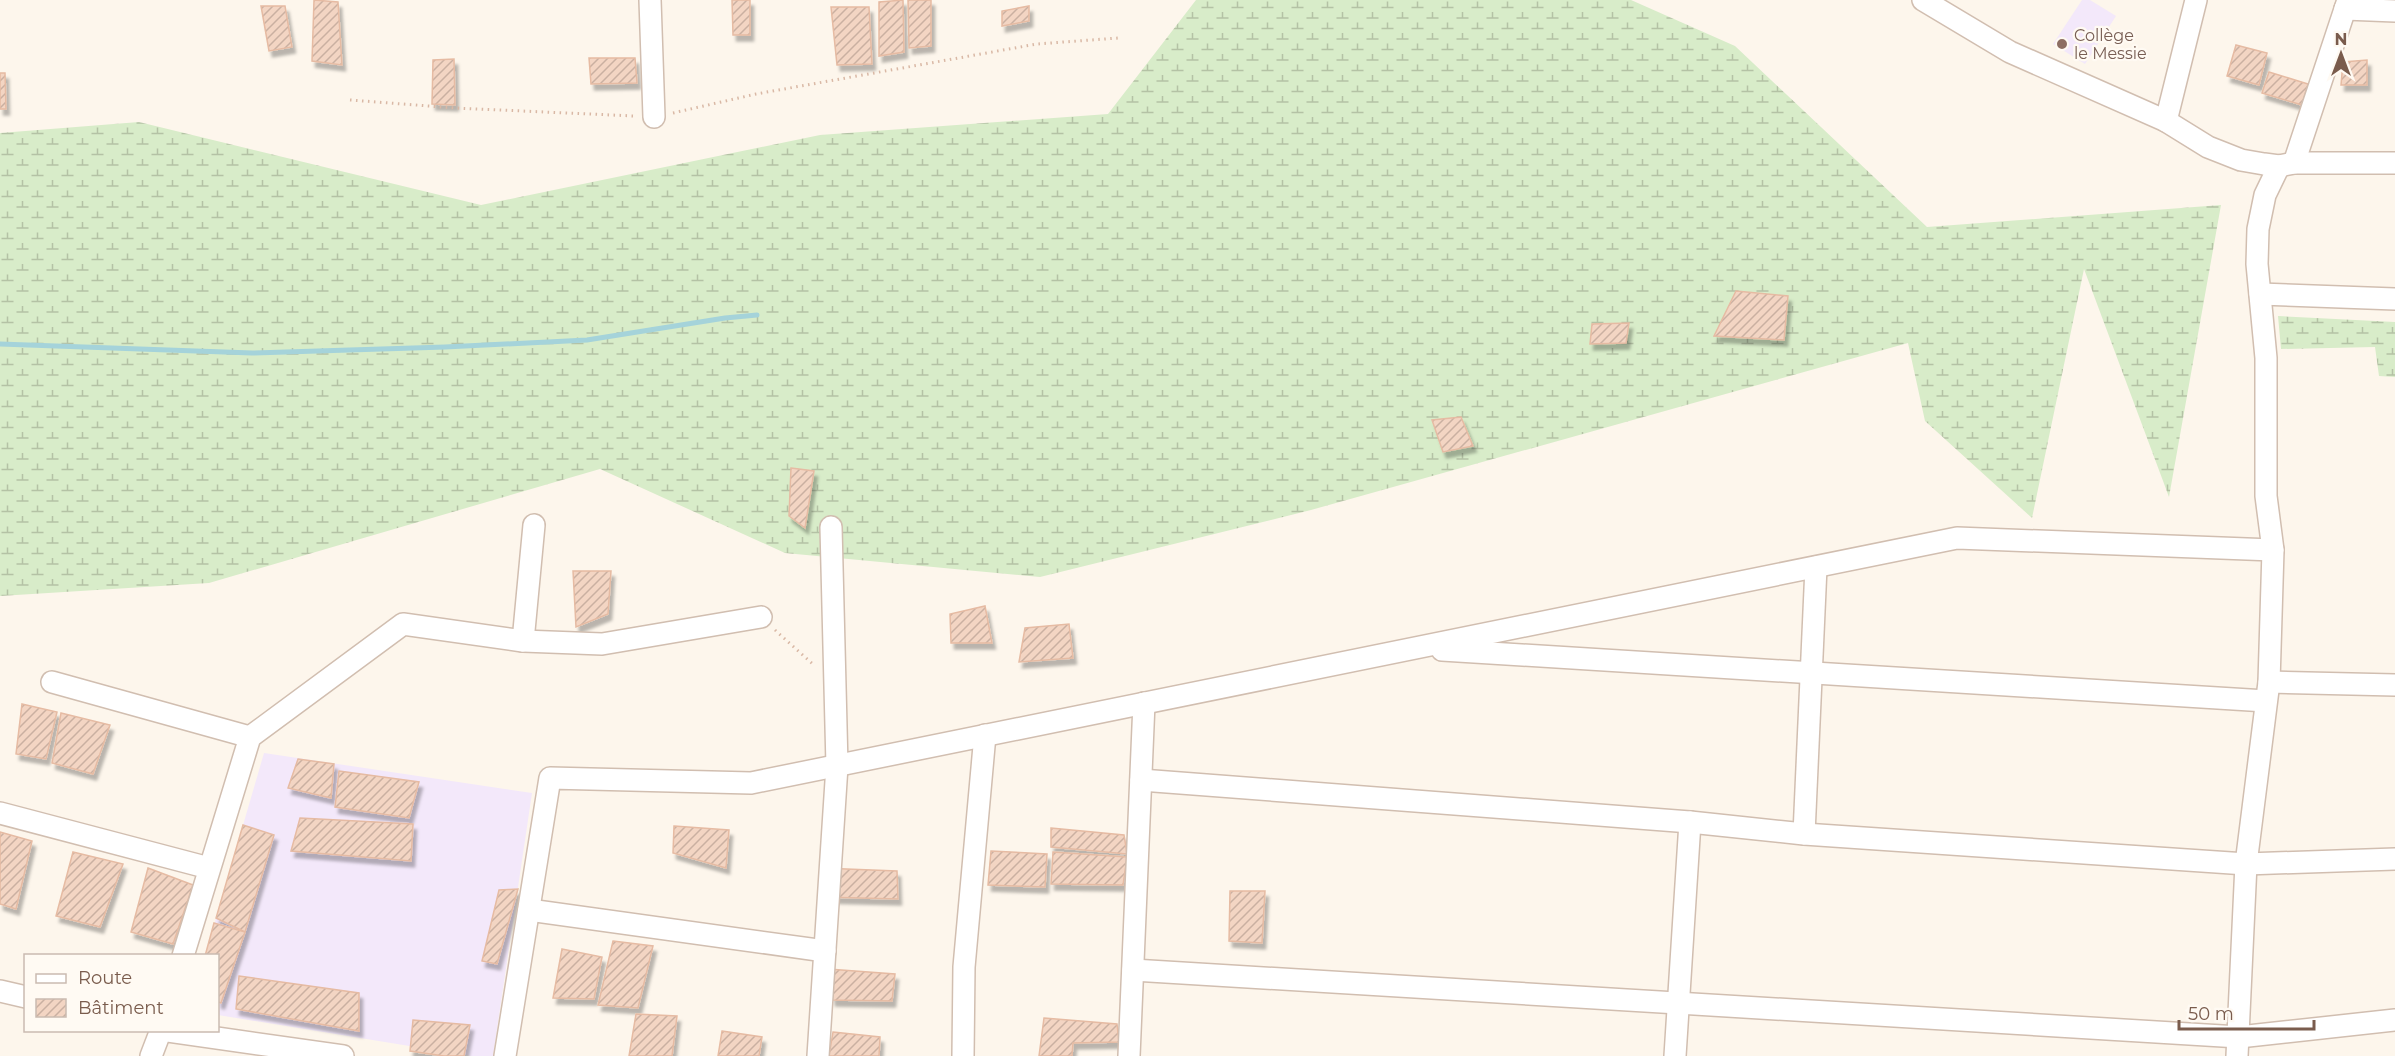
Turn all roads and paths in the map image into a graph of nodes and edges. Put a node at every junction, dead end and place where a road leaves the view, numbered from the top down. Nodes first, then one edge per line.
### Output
1 (650, 0) edge
2 (1923, 0) edge
3 (2196, 0) edge
4 (2346, 5) edge
5 (2395, 11) edge
6 (1118, 38) dead end
7 (351, 100) dead end
8 (654, 117) junction
9 (2166, 121) junction
10 (2395, 163) edge
11 (2287, 164) junction
12 (2260, 294) junction
13 (2395, 298) edge
14 (534, 525) dead end
15 (831, 527) dead end
16 (2273, 550) junction
17 (1816, 567) junction
18 (761, 617) joint
19 (524, 640) junction
20 (1412, 648) junction
21 (1811, 672) junction
22 (52, 681) dead end
23 (836, 684) junction
24 (2395, 685) edge
25 (2268, 692) junction
26 (1144, 703) junction
27 (986, 735) junction
28 (250, 737) junction
29 (837, 766) junction
30 (1141, 780) junction
31 (0, 813) edge
32 (1690, 822) junction
33 (1804, 834) junction
34 (2395, 859) edge
35 (2246, 864) junction
36 (209, 868) junction
37 (529, 910) junction
38 (825, 951) junction
39 (184, 954) edge
40 (1133, 970) junction
41 (0, 991) edge
42 (24, 997) edge
43 (1679, 1003) junction
44 (2395, 1020) edge
45 (160, 1032) edge
46 (174, 1032) edge
47 (2238, 1046) edge
48 (305, 1053) edge
49 (151, 1056) edge
50 (343, 1056) edge
51 (506, 1056) edge
52 (818, 1056) edge
53 (963, 1056) edge
54 (1130, 1056) edge
55 (1675, 1056) edge

1 - 8 street
2 - 9 street
3 - 9 street
4 - 5 street
4 - 11 street
6 - 8 path
7 - 8 path
9 - 11 street
10 - 11 street
11 - 12 street
12 - 13 street
12 - 16 street
14 - 19 street
15 - 23 street
16 - 17 street
16 - 25 street
17 - 20 street
17 - 21 street
18 - 19 street
18 - 23 path
19 - 28 street
20 - 21 street
20 - 26 street
21 - 25 street
21 - 33 street
22 - 28 street
23 - 29 street
24 - 25 street
25 - 35 street
26 - 27 street
26 - 30 street
27 - 29 street
27 - 53 street
28 - 36 street
29 - 37 street
29 - 38 street
30 - 32 street
30 - 40 street
31 - 36 street
32 - 33 street
32 - 43 street
33 - 35 street
34 - 35 street
35 - 47 street
36 - 39 street
37 - 38 street
37 - 51 street
38 - 52 street
40 - 43 street
40 - 54 street
41 - 42 street
43 - 47 street
43 - 55 street
44 - 47 street
45 - 49 street
46 - 48 street
48 - 50 street

